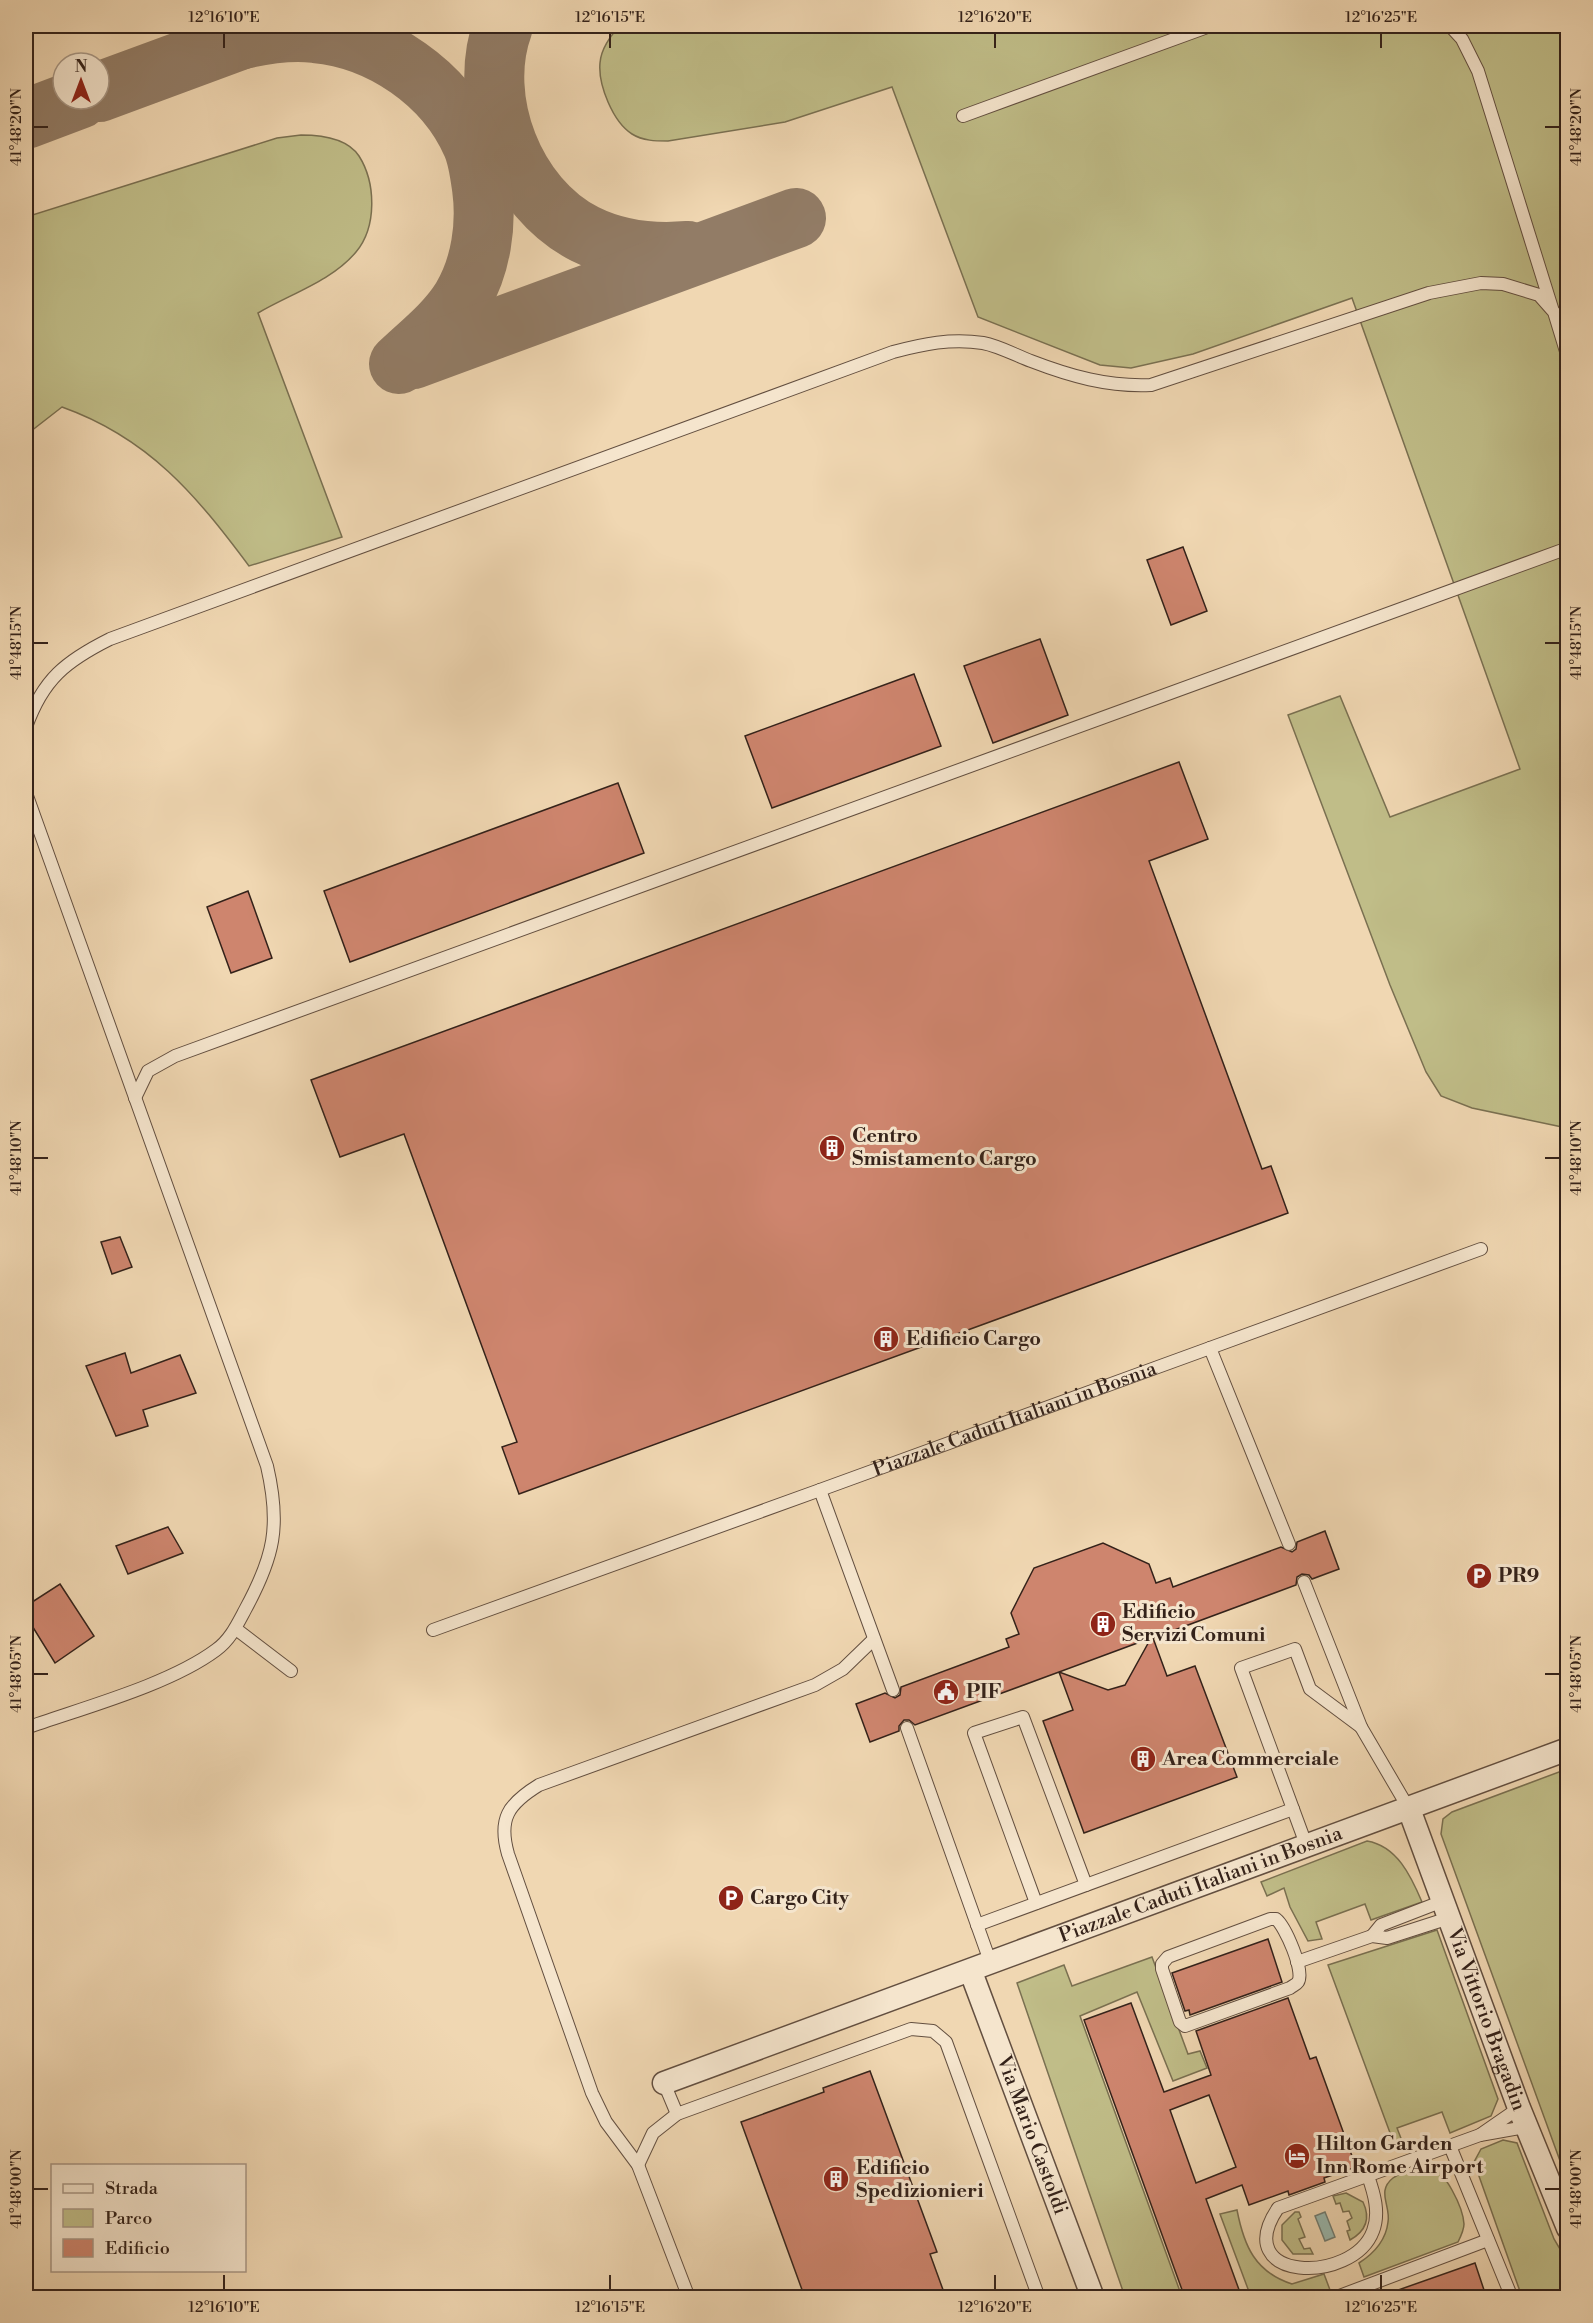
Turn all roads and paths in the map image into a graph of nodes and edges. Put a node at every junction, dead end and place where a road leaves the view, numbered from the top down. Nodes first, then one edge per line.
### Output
1 (1169, 26) edge
2 (1210, 26) edge
3 (1450, 26) edge
4 (1172, 39) junction
5 (963, 116) dead end
6 (1554, 312) junction
7 (1568, 358) edge
8 (1568, 548) edge
9 (26, 727) edge
10 (26, 793) edge
11 (135, 1098) junction
12 (1481, 1249) dead end
13 (1210, 1348) junction
14 (820, 1490) junction
15 (1289, 1544) dead end
16 (1304, 1582) dead end
17 (236, 1629) junction
18 (433, 1630) dead end
19 (874, 1640) junction
20 (291, 1671) dead end
21 (893, 1690) dead end
22 (1361, 1727) junction
23 (26, 1728) edge
24 (907, 1728) dead end
25 (1568, 1749) edge
26 (1293, 1809) junction
27 (1409, 1809) junction
28 (1307, 1847) junction
29 (1086, 1885) junction
30 (1036, 1903) junction
31 (1446, 1910) junction
32 (977, 1925) junction
33 (1372, 1936) junction
34 (1297, 1962) junction
35 (981, 1968) junction
36 (664, 2083) joint
37 (677, 2114) junction
38 (1523, 2117) junction
39 (1480, 2135) junction
40 (1450, 2146) junction
41 (638, 2165) junction
42 (1368, 2176) junction
43 (1568, 2228) edge
44 (1488, 2240) junction
45 (1509, 2297) edge
46 (689, 2298) edge
47 (1039, 2298) edge
48 (1093, 2298) edge
49 (1334, 2298) edge

1 - 4 lane
2 - 4 lane
3 - 6 lane
4 - 5 lane
6 - 7 lane
6 - 9 lane
8 - 11 lane
10 - 11 lane
11 - 17 lane
12 - 13 lane, Piazzale Caduti Italiani in Bosnia
13 - 14 lane, Piazzale Caduti Italiani in Bosnia
13 - 15 lane
14 - 18 lane, Piazzale Caduti Italiani in Bosnia
14 - 19 lane
16 - 22 lane
17 - 20 lane
17 - 23 lane
19 - 21 lane
19 - 41 lane
22 - 26 lane
22 - 27 lane
24 - 32 lane
25 - 27 street, Piazzale Caduti Italiani in Bosnia
26 - 28 lane
26 - 29 lane
27 - 28 street, Piazzale Caduti Italiani in Bosnia
27 - 31 street, Via Vittorio Bragadin
28 - 35 street, Piazzale Caduti Italiani in Bosnia
29 - 30 lane
29 - 30 lane
30 - 32 lane
31 - 33 lane
31 - 33 lane
31 - 38 street, Via Vittorio Bragadin
32 - 35 lane
33 - 34 lane
34 - 34 lane
35 - 36 street, Piazzale Caduti Italiani in Bosnia
35 - 48 street, Via Mario Castoldi
36 - 37 lane
37 - 41 lane
37 - 47 lane
38 - 39 lane
38 - 39 lane
38 - 43 street, Via Vittorio Bragadin
39 - 40 lane
40 - 42 lane
40 - 44 lane
41 - 46 lane
42 - 42 lane
44 - 45 lane
44 - 49 lane

